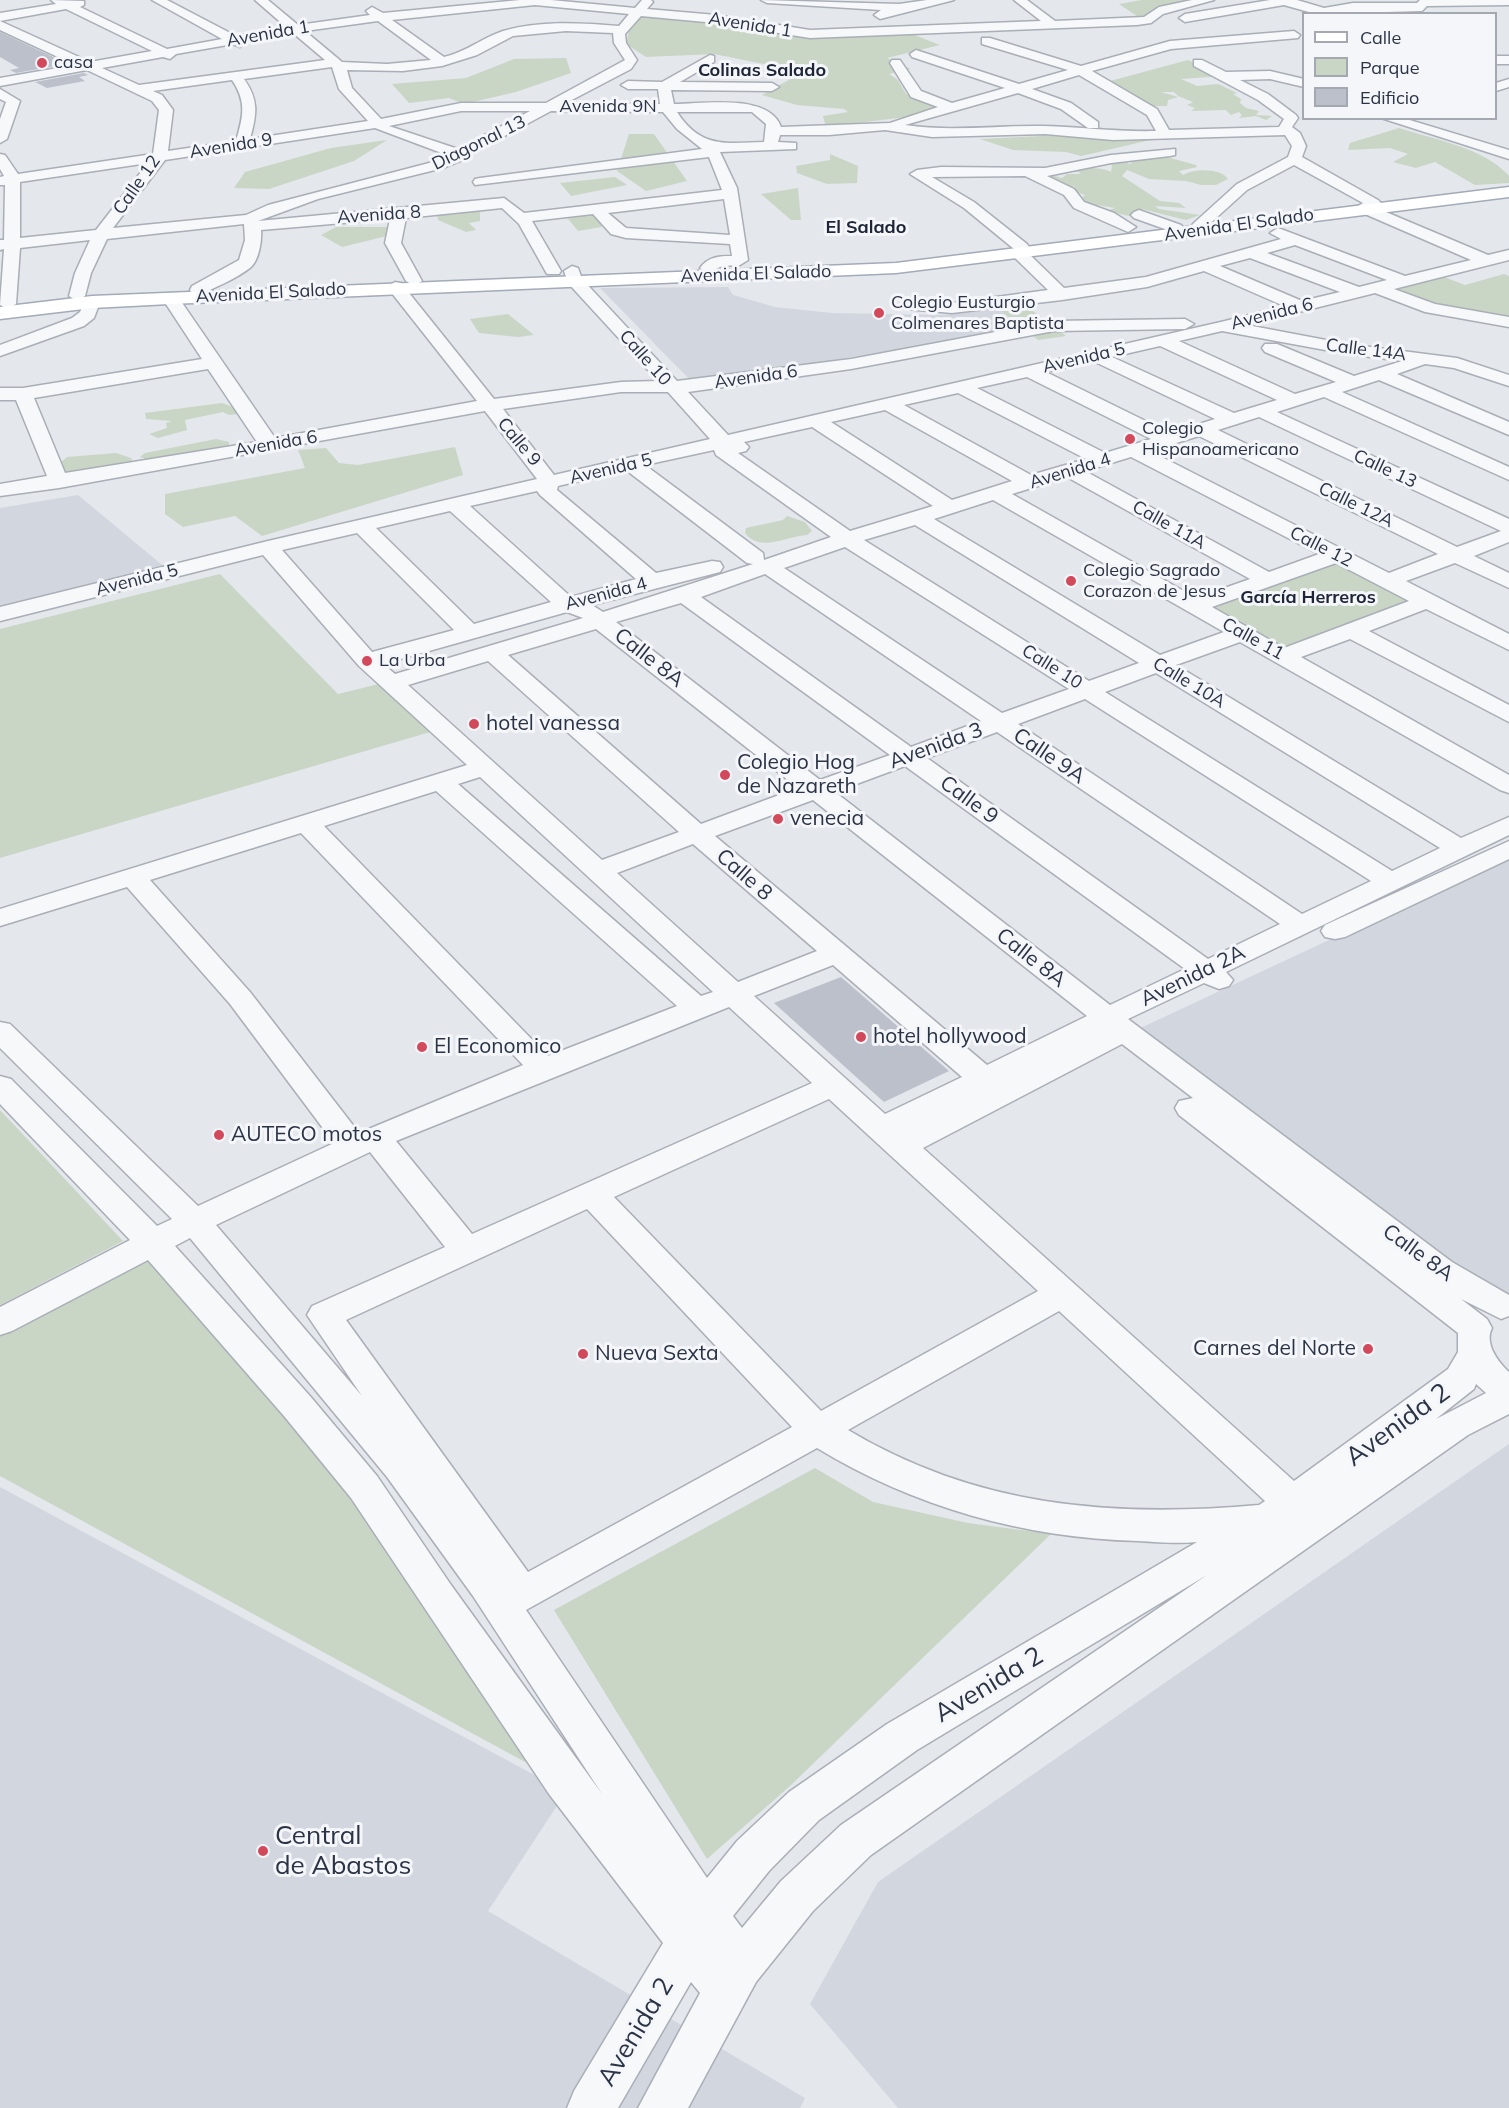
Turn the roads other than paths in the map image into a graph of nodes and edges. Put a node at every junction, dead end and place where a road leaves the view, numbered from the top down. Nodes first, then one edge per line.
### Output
1 (97, 0) edge
2 (158, 0) edge
3 (261, 0) edge
4 (358, 0) edge
5 (442, 0) edge
6 (649, 0) edge
7 (767, 0) edge
8 (948, 0) edge
9 (1020, 0) edge
10 (1208, 0) edge
11 (535, 1) edge
12 (807, 1) edge
13 (1289, 1) edge
14 (1474, 2) junction
15 (62, 3) edge
16 (1421, 6) edge
17 (1509, 6) edge
18 (1053, 7) dead end
19 (1366, 7) junction
20 (899, 8) junction
21 (1115, 8) dead end
22 (1032, 9) junction
23 (454, 10) junction
24 (637, 11) junction
25 (1374, 12) edge
26 (1483, 12) edge
27 (970, 15) dead end
28 (1272, 16) dead end
29 (0, 17) edge
30 (379, 17) junction
31 (471, 21) dead end
32 (1052, 24) junction
33 (0, 25) edge
34 (991, 26) junction
35 (768, 28) junction
36 (1034, 28) junction
37 (295, 29) junction
38 (1161, 30) junction
39 (841, 32) junction
40 (620, 34) junction
41 (1068, 37) dead end
42 (234, 40) junction
43 (576, 41) dead end
44 (1294, 42) dead end
45 (1114, 48) dead end
46 (942, 49) dead end
47 (253, 50) dead end
48 (165, 52) junction
49 (1137, 54) junction
50 (271, 60) dead end
51 (1224, 60) dead end
52 (442, 62) junction
53 (896, 63) dead end
54 (712, 64) dead end
55 (336, 65) junction
56 (87, 67) junction
57 (289, 70) junction
58 (1080, 70) junction
59 (746, 73) dead end
60 (1224, 76) junction
61 (219, 77) junction
62 (236, 77) junction
63 (0, 82) edge
64 (1302, 83) edge
65 (628, 85) dead end
66 (664, 86) junction
67 (1017, 88) junction
68 (138, 89) junction
69 (0, 93) edge
70 (461, 107) joint
71 (551, 107) junction
72 (666, 107) junction
73 (952, 108) junction
74 (1297, 117) edge
75 (1156, 118) junction
76 (4, 120) edge
77 (1394, 120) edge
78 (377, 124) junction
79 (1093, 125) junction
80 (885, 126) junction
81 (1045, 130) junction
82 (776, 131) junction
83 (932, 134) junction
84 (1250, 134) junction
85 (1165, 135) junction
86 (0, 139) edge
87 (243, 144) junction
88 (808, 146) dead end
89 (763, 147) junction
90 (1222, 148) dead end
91 (711, 150) junction
92 (1181, 151) dead end
93 (462, 155) junction
94 (1509, 155) edge
95 (160, 157) junction
96 (0, 158) edge
97 (1294, 159) junction
98 (760, 162) dead end
99 (438, 165) junction
100 (941, 171) junction
101 (1030, 173) junction
102 (6, 179) edge
103 (480, 182) junction
104 (1509, 190) edge
105 (729, 194) junction
106 (504, 202) junction
107 (1368, 206) junction
108 (597, 210) junction
109 (399, 214) junction
110 (1139, 215) dead end
111 (522, 218) junction
112 (252, 223) junction
113 (1251, 224) junction
114 (1200, 225) junction
115 (1128, 227) dead end
116 (1176, 228) junction
117 (101, 234) junction
118 (738, 240) junction
119 (1296, 240) junction
120 (5, 244) edge
121 (1509, 244) edge
122 (1020, 250) junction
123 (1468, 252) junction
124 (1251, 253) junction
125 (1509, 255) edge
126 (1488, 261) junction
127 (1206, 266) junction
128 (708, 268) junction
129 (1454, 269) junction
130 (553, 271) junction
131 (573, 275) junction
132 (414, 281) junction
133 (1404, 281) junction
134 (395, 287) junction
135 (1376, 288) junction
136 (198, 290) junction
137 (1358, 293) junction
138 (1062, 295) junction
139 (170, 297) junction
140 (1037, 298) junction
141 (85, 299) junction
142 (913, 305) dead end
143 (3, 307) edge
144 (1300, 307) junction
145 (1509, 322) edge
146 (1054, 326) junction
147 (1222, 326) junction
148 (1162, 340) junction
149 (0, 351) edge
150 (1096, 356) junction
151 (1430, 358) junction
152 (212, 363) junction
153 (1030, 371) junction
154 (1380, 374) junction
155 (1509, 381) edge
156 (1353, 382) junction
157 (669, 385) junction
158 (961, 387) junction
159 (1325, 391) junction
160 (0, 394) edge
161 (23, 394) junction
162 (1295, 401) junction
163 (888, 404) junction
164 (488, 405) junction
165 (1261, 411) junction
166 (1233, 420) junction
167 (816, 421) junction
168 (1202, 429) junction
169 (1509, 429) edge
170 (1169, 440) junction
171 (724, 442) junction
172 (271, 446) junction
173 (1134, 451) junction
174 (1104, 460) junction
175 (631, 464) junction
176 (1070, 471) junction
177 (1509, 474) edge
178 (59, 482) junction
179 (549, 483) junction
180 (1030, 483) junction
181 (0, 490) edge
182 (997, 494) junction
183 (456, 505) junction
184 (951, 508) junction
185 (918, 518) junction
186 (363, 526) junction
187 (1509, 527) edge
188 (1509, 535) edge
189 (856, 536) junction
190 (268, 547) junction
191 (1337, 555) junction
192 (1456, 555) junction
193 (762, 562) junction
194 (1268, 580) junction
195 (1387, 580) junction
196 (652, 581) junction
197 (1509, 581) edge
198 (684, 595) junction
199 (1428, 601) junction
200 (1194, 606) junction
201 (0, 614) edge
202 (582, 617) junction
203 (1352, 631) junction
204 (470, 633) junction
205 (1242, 633) junction
206 (1509, 643) edge
207 (491, 652) junction
208 (1284, 656) junction
209 (367, 661) junction
210 (1157, 664) junction
211 (390, 683) junction
212 (1088, 689) junction
213 (1509, 715) edge
214 (999, 722) junction
215 (908, 756) junction
216 (484, 768) junction
217 (440, 781) junction
218 (1509, 784) edge
219 (808, 793) junction
220 (306, 823) junction
221 (1509, 825) edge
222 (697, 834) junction
223 (1461, 849) junction
224 (1509, 849) edge
225 (597, 871) junction
226 (132, 877) junction
227 (1391, 882) junction
228 (0, 918) edge
229 (1300, 925) junction
230 (836, 954) junction
231 (1215, 977) junction
232 (732, 995) junction
233 (697, 1008) junction
234 (1105, 1030) junction
235 (0, 1031) edge
236 (543, 1068) junction
237 (0, 1086) edge
238 (831, 1086) junction
239 (992, 1087) junction
240 (889, 1138) junction
241 (364, 1143) junction
242 (591, 1193) junction
243 (194, 1221) junction
244 (152, 1242) junction
245 (466, 1250) junction
246 (1061, 1294) junction
247 (1505, 1305) edge
248 (0, 1322) edge
249 (1475, 1341) junction
250 (1509, 1391) edge
251 (1509, 1398) edge
252 (816, 1429) junction
253 (1280, 1511) junction
254 (698, 1928) junction
255 (733, 1978) junction
256 (591, 2108) edge
257 (662, 2108) edge

1 - 15 street
2 - 42 street
3 - 37 street
4 - 30 street
5 - 23 street
6 - 24 street
7 - 12 street
8 - 20 street
9 - 22 street
10 - 38 street
11 - 23 street, Avenida 1
11 - 24 street, Avenida 1
12 - 20 street
12 - 35 street
13 - 19 street
13 - 38 street
14 - 16 street
14 - 17 street
14 - 26 street
15 - 29 street
15 - 48 street
16 - 19 street
18 - 22 street
19 - 25 street
20 - 39 street
21 - 38 street
22 - 32 street
23 - 30 street, Avenida 1
23 - 31 street
24 - 35 street, Avenida 1
24 - 40 street
27 - 34 street
28 - 38 street
30 - 37 street, Avenida 1
30 - 52 street
32 - 34 street, Avenida 1
32 - 36 street
32 - 38 street, Avenida 1
33 - 56 street, Calle 12
34 - 39 street, Avenida 1
35 - 39 street, Avenida 1
36 - 41 street
36 - 58 street
37 - 42 street, Avenida 1
37 - 55 street
38 - 44 street
38 - 49 street
40 - 43 street
40 - 52 street
40 - 71 street, Diagonal 13
42 - 47 street
42 - 48 street, Avenida 1
45 - 49 street
46 - 67 street
48 - 56 street, Avenida 1
48 - 61 street
49 - 58 street
50 - 57 street
51 - 60 street
52 - 55 street
53 - 73 street
54 - 66 street
55 - 57 street
55 - 78 street
56 - 63 street, Avenida 1
56 - 68 street, Calle 12
57 - 62 street
58 - 67 street
58 - 75 street
59 - 66 street
60 - 64 street
60 - 74 street
61 - 62 street
61 - 68 street
62 - 87 street
65 - 66 street
66 - 72 street
67 - 73 street
67 - 79 street
68 - 95 street, Calle 12
69 - 76 street
70 - 71 street, Avenida 9N
70 - 78 street, Avenida 9
71 - 72 street, Avenida 9N
71 - 93 street, Diagonal 13
72 - 82 street, Avenida 9N
72 - 91 street
73 - 80 street
74 - 84 street
74 - 97 street
75 - 79 street
75 - 85 street
76 - 86 street
77 - 94 street
78 - 87 street, Avenida 9
78 - 93 street
79 - 81 street
80 - 82 street
80 - 83 street
81 - 83 street
81 - 85 street
82 - 89 street
83 - 100 street
84 - 85 street
84 - 90 street
87 - 95 street, Avenida 9
88 - 89 street
89 - 91 street
89 - 98 street
91 - 103 street
91 - 105 street
92 - 101 street
93 - 99 street, Diagonal 13
95 - 102 street, Avenida 9
95 - 117 street, Calle 12
96 - 102 street
97 - 107 street
97 - 114 street
99 - 103 street
99 - 112 street, Diagonal 13
100 - 101 street
100 - 122 street
101 - 115 street
102 - 120 street
103 - 106 street
104 - 107 main road, Avenida El Salado
105 - 108 street
105 - 118 street
106 - 109 street, Avenida 8
106 - 111 street
107 - 113 main road, Avenida El Salado
107 - 114 main road, Avenida El Salado
107 - 123 street
108 - 111 street
108 - 118 street
109 - 112 street, Avenida 8
109 - 132 street
110 - 116 street
111 - 130 street
112 - 117 street, Avenida 8
112 - 136 street
113 - 119 street
113 - 122 main road, Avenida El Salado
114 - 116 main road, Avenida El Salado
116 - 122 main road, Avenida El Salado
117 - 120 street, Avenida 8
117 - 141 street, Calle 12
118 - 128 street
119 - 124 street
119 - 133 street
120 - 143 street
121 - 123 street
122 - 128 main road, Avenida El Salado
122 - 131 main road, Avenida El Salado
122 - 138 street
123 - 126 street
123 - 129 street
124 - 127 street
124 - 137 street
125 - 126 street, Avenida 6
126 - 129 street, Avenida 6
127 - 138 street
127 - 144 street
128 - 131 main road, Avenida El Salado
129 - 133 street, Avenida 6
130 - 131 main road, Avenida El Salado
130 - 132 main road, Avenida El Salado
131 - 134 main road, Avenida El Salado
131 - 157 street, Calle 10
132 - 136 main road, Avenida El Salado
133 - 135 street, Avenida 6
134 - 139 main road, Avenida El Salado
134 - 164 street, Calle 9
135 - 137 street, Avenida 6
135 - 145 street
136 - 141 main road, Avenida El Salado
137 - 144 street, Avenida 6
138 - 140 street
139 - 141 main road, Avenida El Salado
139 - 152 street
140 - 142 street
140 - 146 street
141 - 143 main road, Avenida El Salado
141 - 149 street
144 - 147 street, Avenida 6
146 - 147 street, Avenida 6
146 - 157 street, Avenida 6
147 - 148 street, Avenida 5
147 - 151 street, Calle 14A
147 - 156 street
148 - 150 street, Avenida 5
148 - 162 street
150 - 153 street, Avenida 5
150 - 166 street
151 - 154 street, Avenida 4
151 - 155 street, Calle 14A
152 - 161 street
152 - 172 street
153 - 158 street, Avenida 5
153 - 170 street
154 - 156 street, Avenida 4
154 - 169 street
156 - 159 street, Avenida 4
157 - 164 street, Avenida 6
157 - 171 street, Calle 10
158 - 163 street, Avenida 5
158 - 174 street
159 - 162 street, Avenida 4
159 - 177 street
160 - 161 street
161 - 178 street
162 - 165 street, Avenida 4
163 - 167 street, Avenida 5
163 - 180 street
164 - 172 street, Avenida 6
164 - 179 street, Calle 9
165 - 166 street, Avenida 4
165 - 187 street, Calle 13
166 - 168 street, Avenida 4
167 - 171 street, Avenida 5
167 - 184 street
168 - 170 street, Avenida 4
168 - 192 street, Calle 12A
170 - 173 street, Avenida 4
171 - 175 street, Avenida 5
171 - 189 street, Calle 10
172 - 178 street, Avenida 6
173 - 174 street, Avenida 4
173 - 191 street, Calle 12
174 - 176 street, Avenida 4
175 - 179 street, Avenida 5
175 - 193 street, Calle 9A
176 - 180 street, Avenida 4
176 - 194 street, Calle 11A
178 - 181 street, Avenida 6
179 - 183 street, Avenida 5
179 - 196 street, Calle 9
180 - 182 street, Avenida 4
182 - 184 street, Avenida 4
182 - 200 street, Calle 11
183 - 186 street, Avenida 5
183 - 202 street, Calle 8A
184 - 185 street, Avenida 4
185 - 189 street, Avenida 4
185 - 210 street, Calle 10A
186 - 190 street, Avenida 5
186 - 204 street
188 - 192 street
189 - 193 street, Avenida 4
189 - 212 street, Calle 10
190 - 201 street, Avenida 5
190 - 209 street
191 - 194 street
191 - 195 street, Calle 12
192 - 195 street
192 - 197 street, Calle 12A
193 - 196 street, Avenida 4
193 - 198 street, Avenida 4
193 - 214 street, Calle 9A
194 - 200 street
195 - 199 street, Calle 12
196 - 202 street, Avenida 4
198 - 202 street, Avenida 4
198 - 215 street, Calle 9
199 - 203 street
199 - 206 street, Calle 12
200 - 205 street, Calle 11
202 - 204 street, Avenida 4
202 - 207 street, Avenida 4
202 - 219 street, Calle 8A
203 - 208 street
203 - 213 street
204 - 209 street, Avenida 4
205 - 208 street, Calle 11
205 - 210 street, Avenida 3
207 - 211 street, Avenida 4
207 - 222 street, Calle 8
208 - 218 street, Calle 11
209 - 211 street
210 - 212 street, Avenida 3
210 - 223 street, Calle 10A
211 - 216 street
212 - 214 street, Avenida 3
212 - 227 street, Calle 10
214 - 215 street, Avenida 3
214 - 229 street, Calle 9A
215 - 219 street, Avenida 3
215 - 231 street, Calle 9
216 - 217 street
216 - 225 street
217 - 220 street
217 - 233 street
219 - 222 street, Avenida 3
219 - 234 street, Calle 8A
220 - 226 street
220 - 236 street
221 - 223 street, Avenida 2A
222 - 225 street, Avenida 3
222 - 230 street, Calle 8
223 - 227 street, Avenida 2A
224 - 231 street, Avenida 2A
225 - 232 street
226 - 228 street
226 - 241 street
227 - 229 street, Avenida 2A
229 - 231 street, Avenida 2A
230 - 232 street
230 - 239 street, Calle 8
231 - 234 street, Avenida 2A
232 - 233 street
232 - 238 street
233 - 236 street
234 - 239 street, Avenida 2A
234 - 247 street, Calle 8A
234 - 249 street, Calle 8A
235 - 243 street
236 - 241 street
237 - 244 street
238 - 240 street
238 - 242 street
239 - 240 street, Avenida 2A
240 - 246 street
241 - 243 street
241 - 245 street
242 - 245 street
242 - 252 street
243 - 244 street
243 - 254 street
244 - 248 street
244 - 254 street
245 - 252 street
246 - 252 street
246 - 253 street
247 - 249 street, Avenida 2
249 - 250 street, Calle 8A
249 - 253 street, Avenida 2
251 - 255 street, Avenida 2
252 - 253 street
253 - 254 street, Avenida 2
254 - 255 street
254 - 256 street, Avenida 2
255 - 257 street, Avenida 2

